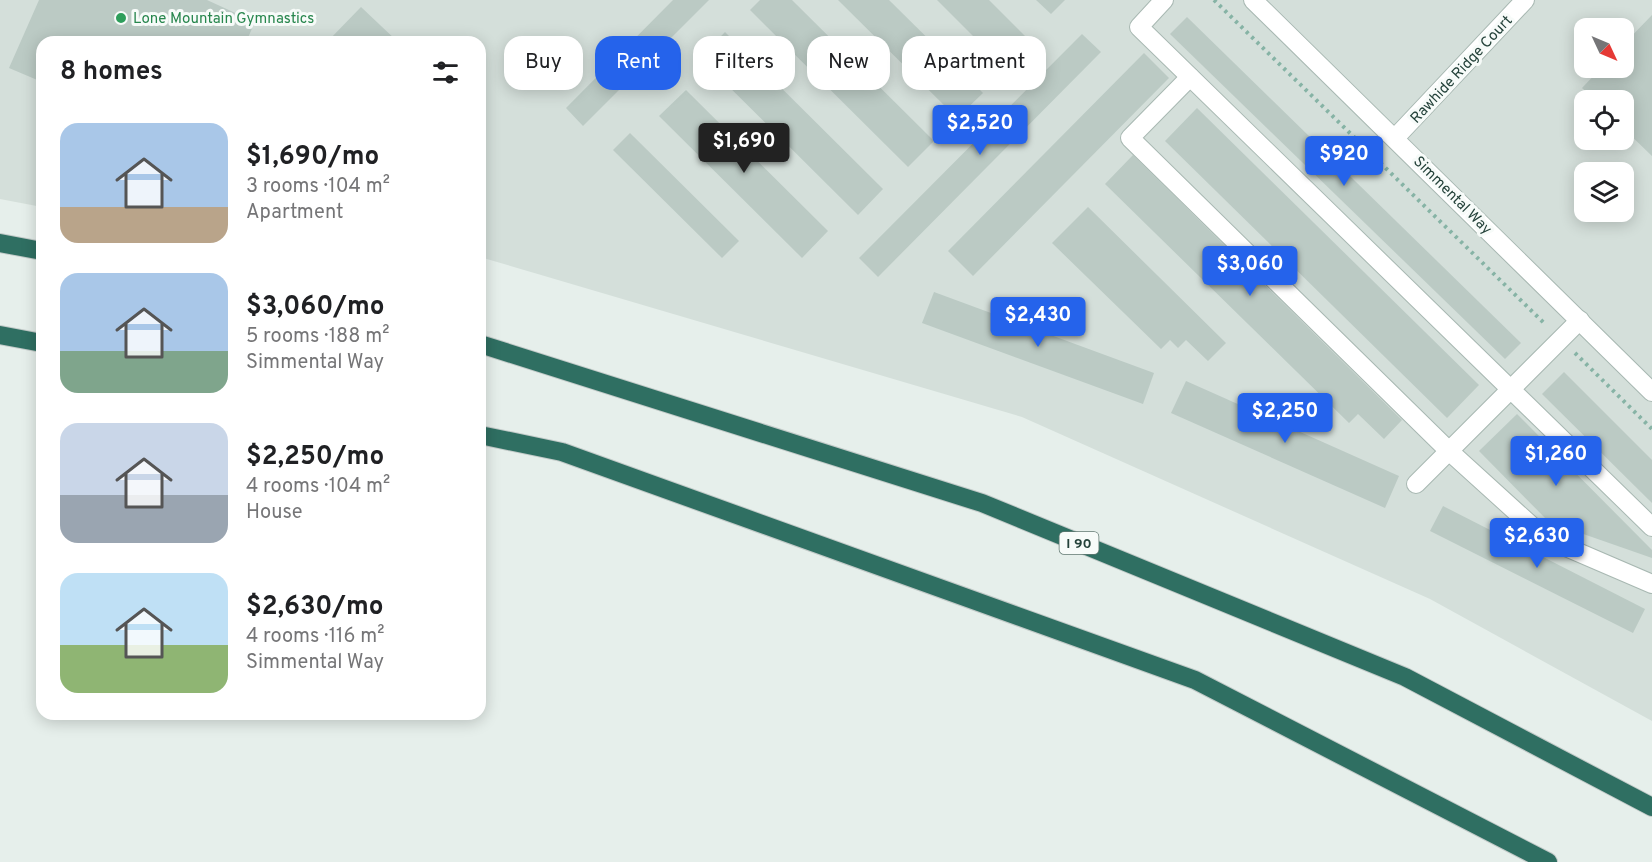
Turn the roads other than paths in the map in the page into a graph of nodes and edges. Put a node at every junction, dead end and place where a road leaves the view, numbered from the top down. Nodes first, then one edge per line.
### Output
1 (1164, 0) edge
2 (1253, 0) edge
3 (1525, 0) edge
4 (1190, 77) junction
5 (1396, 137) junction
6 (0, 243) edge
7 (36, 250) edge
8 (1580, 320) junction
9 (0, 334) edge
10 (36, 342) edge
11 (486, 346) edge
12 (1511, 389) junction
13 (1652, 392) edge
14 (486, 436) edge
15 (1449, 451) junction
16 (1416, 484) dead end
17 (1652, 527) edge
18 (1652, 584) edge
19 (1652, 807) edge
20 (1548, 862) edge

1 - 4 street
2 - 5 street, Simmental Way
3 - 5 street, Rawhide Ridge Court
4 - 12 street
4 - 15 street
5 - 8 street, Simmental Way
6 - 7 highway
8 - 12 street
8 - 13 street, Simmental Way
9 - 10 highway
11 - 19 highway, I 90
12 - 15 street
12 - 17 street
14 - 20 highway
15 - 16 street
15 - 18 street

